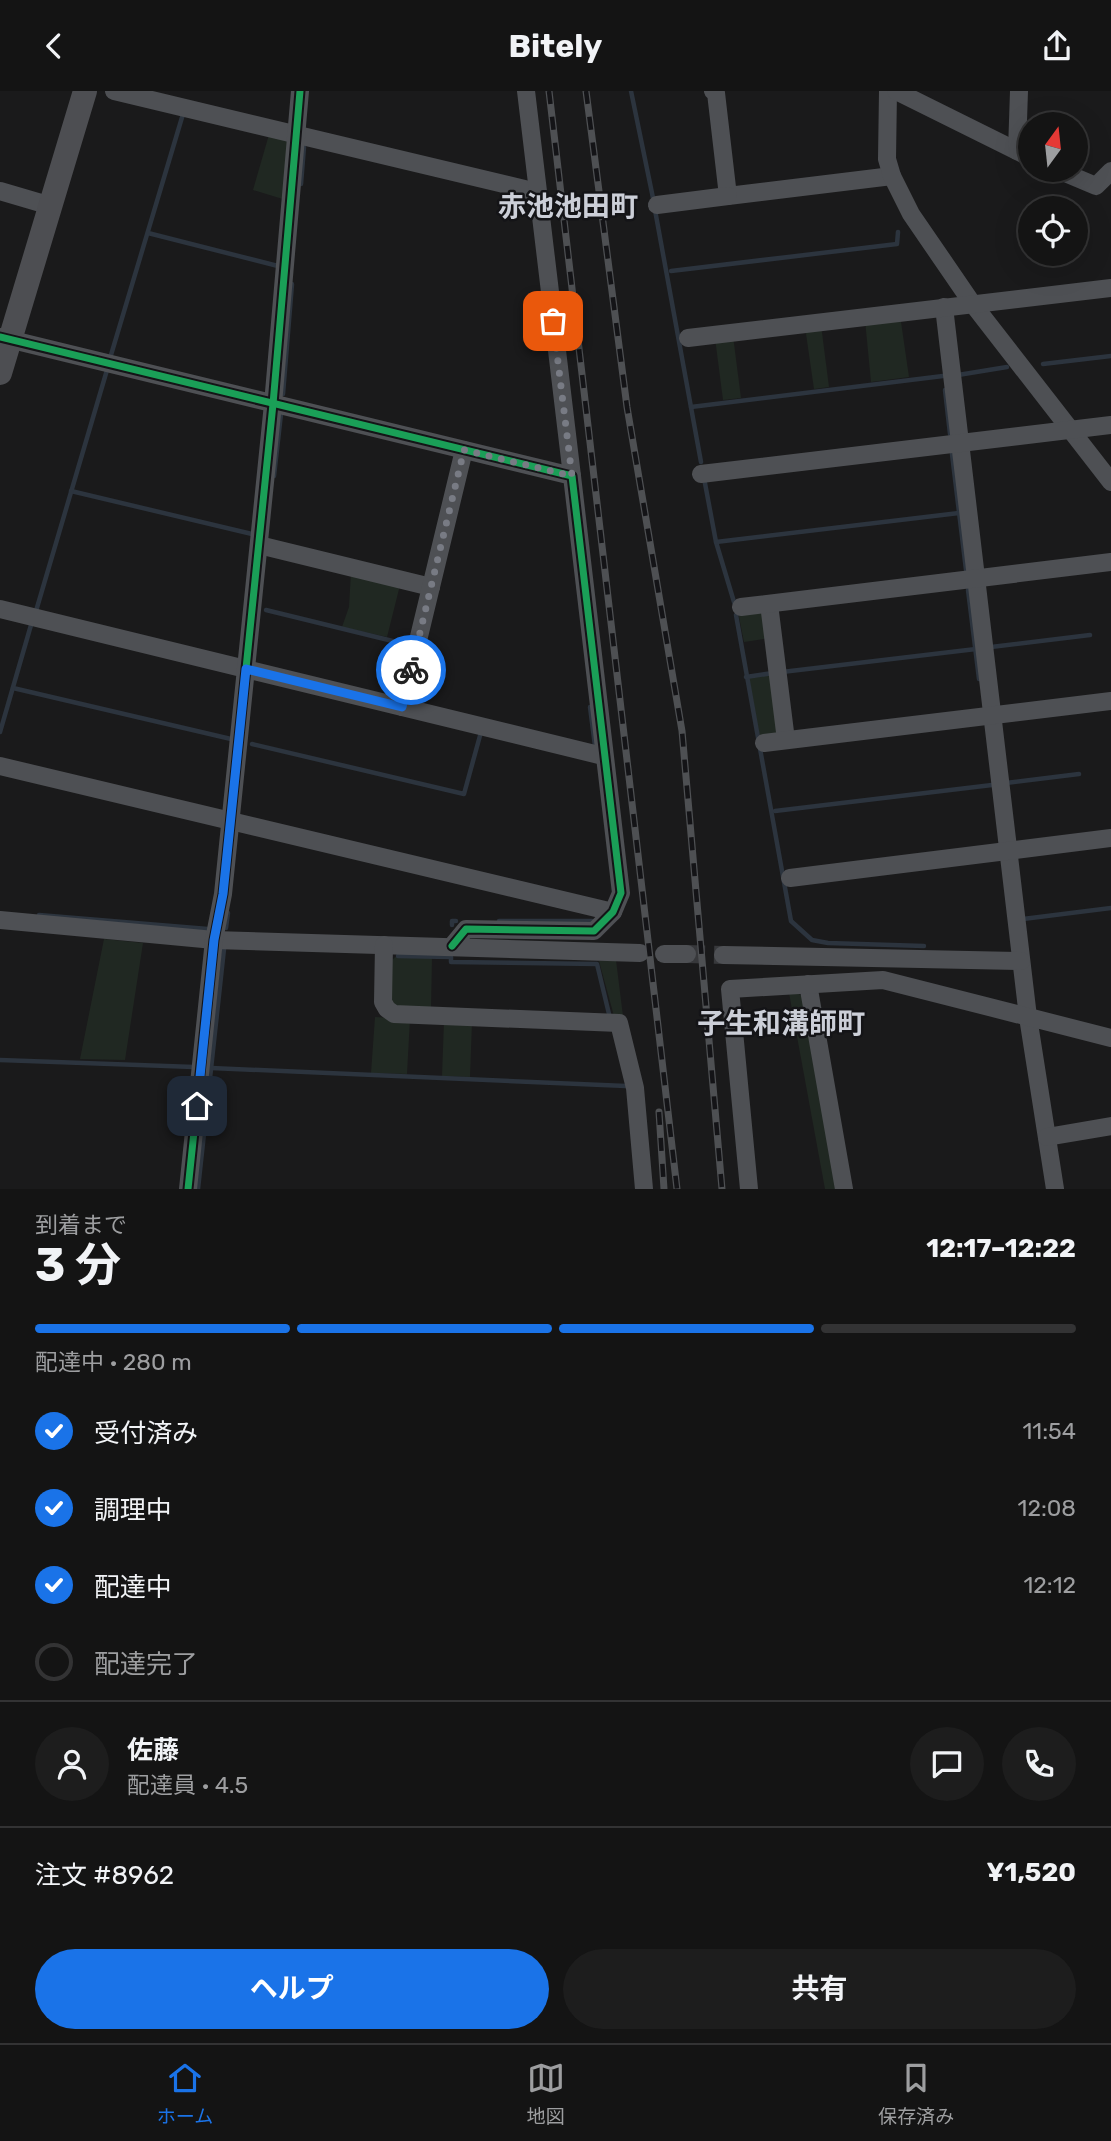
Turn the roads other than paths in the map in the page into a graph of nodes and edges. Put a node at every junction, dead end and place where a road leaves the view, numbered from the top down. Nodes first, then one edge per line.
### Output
1 (85, 91) edge
2 (114, 91) edge
3 (300, 91) edge
4 (526, 91) edge
5 (713, 91) edge
6 (888, 91) edge
7 (896, 91) edge
8 (1019, 91) edge
9 (1021, 112) edge
10 (296, 133) junction
11 (1018, 151) edge
12 (1111, 171) edge
13 (892, 176) junction
14 (1086, 182) edge
15 (0, 191) edge
16 (537, 192) junction
17 (728, 196) junction
18 (657, 205) dead end
19 (51, 206) junction
20 (1111, 288) edge
21 (972, 303) junction
22 (944, 307) junction
23 (5, 338) edge
24 (688, 338) dead end
25 (0, 373) edge
26 (273, 404) junction
27 (1111, 425) edge
28 (1072, 431) junction
29 (960, 442) junction
30 (464, 450) junction
31 (701, 474) dead end
32 (572, 476) junction
33 (1111, 482) edge
34 (258, 545) junction
35 (1111, 562) edge
36 (976, 579) junction
37 (431, 587) junction
38 (769, 604) junction
39 (741, 607) dead end
40 (0, 609) edge
41 (246, 669) junction
42 (1111, 701) edge
43 (402, 707) junction
44 (992, 716) junction
45 (786, 740) junction
46 (764, 743) dead end
47 (603, 756) junction
48 (0, 767) edge
49 (230, 821) junction
50 (1111, 838) edge
51 (1008, 851) junction
52 (790, 878) dead end
53 (613, 912) junction
54 (0, 920) edge
55 (214, 940) junction
56 (384, 945) junction
57 (452, 946) junction
58 (640, 953) dead end
59 (664, 954) dead end
60 (687, 954) tunnel mouth
61 (723, 955) tunnel mouth
62 (1021, 961) junction
63 (808, 984) junction
64 (1028, 1017) junction
65 (1111, 1038) edge
66 (1111, 1126) edge
67 (1047, 1137) junction
68 (188, 1189) edge
69 (645, 1189) edge
70 (749, 1189) edge
71 (844, 1189) edge
72 (1055, 1189) edge

1 - 19 street
2 - 10 street
3 - 10 street
4 - 16 street
5 - 17 street
6 - 13 street
7 - 11 street
8 - 9 street
10 - 16 street
10 - 26 street
12 - 14 street
13 - 17 street
13 - 21 street
15 - 19 street
16 - 32 street
17 - 18 street
19 - 23 street
20 - 21 street
21 - 22 street
21 - 28 street
22 - 24 street
22 - 29 street
23 - 25 street
23 - 26 street
26 - 30 street
26 - 34 street
27 - 28 street
28 - 29 street
28 - 33 street
29 - 31 street
29 - 36 street
30 - 32 street
30 - 37 street
32 - 47 street
34 - 37 street
34 - 41 street
35 - 36 street
36 - 38 street
36 - 44 street
37 - 43 street
38 - 39 street
38 - 45 street
40 - 41 street
41 - 43 street
41 - 49 street
42 - 44 street
43 - 47 street
44 - 45 street
44 - 51 street
45 - 46 street
47 - 53 street
48 - 49 street
49 - 53 street
49 - 55 street
50 - 51 street
51 - 52 street
51 - 62 street
53 - 57 street
54 - 55 street
55 - 56 street
55 - 68 street
56 - 57 street
56 - 69 street
57 - 58 street
59 - 60 street
61 - 62 street
62 - 64 street
63 - 64 street
63 - 70 street
63 - 71 street
64 - 65 street
64 - 67 street
66 - 67 street
67 - 72 street

